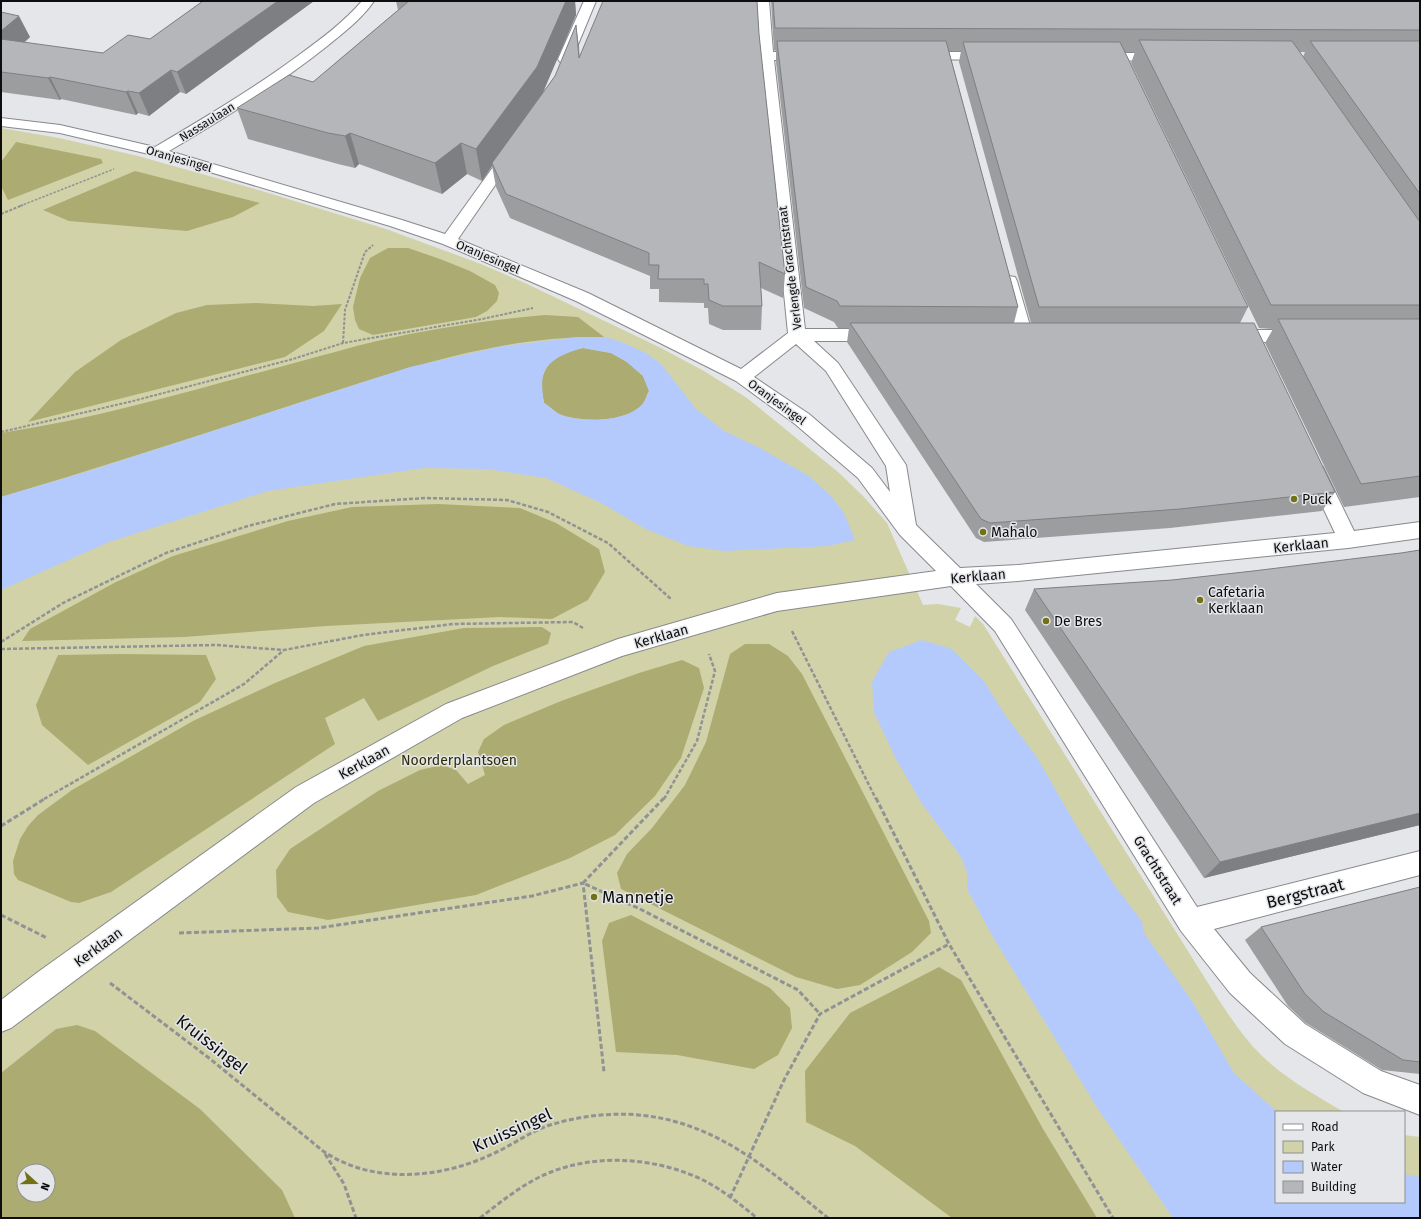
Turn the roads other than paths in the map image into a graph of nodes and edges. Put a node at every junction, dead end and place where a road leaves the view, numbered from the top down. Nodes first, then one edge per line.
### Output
1 (368, 1) edge
2 (590, 1) edge
3 (763, 1) edge
4 (767, 56) junction
5 (822, 56) edge
6 (909, 56) edge
7 (949, 56) junction
8 (1003, 56) edge
9 (1081, 56) edge
10 (1176, 57) edge
11 (560, 71) edge
12 (953, 71) edge
13 (1, 122) edge
14 (517, 144) edge
15 (157, 152) junction
16 (449, 241) junction
17 (1006, 268) edge
18 (797, 335) junction
19 (899, 335) edge
20 (1024, 336) edge
21 (1213, 336) edge
22 (1313, 336) edge
23 (742, 377) junction
24 (1308, 456) edge
25 (907, 529) junction
26 (1420, 530) edge
27 (1348, 540) junction
28 (956, 578) junction
29 (1420, 863) edge
30 (1191, 922) junction
31 (1, 1018) edge
32 (1420, 1100) edge

1 - 15 street, Nassaulaan
2 - 11 street
3 - 4 street, Verlengde Grachtstraat
4 - 5 street
4 - 18 street, Verlengde Grachtstraat
6 - 7 street
7 - 8 street
7 - 12 street
9 - 10 street
13 - 15 street, Oranjesingel
14 - 16 street
15 - 16 street, Oranjesingel
16 - 23 street, Oranjesingel
17 - 20 street
18 - 19 street
18 - 23 street
18 - 25 street, Verlengde Grachtstraat
21 - 22 street
23 - 25 street, Oranjesingel
24 - 27 street
25 - 28 street
26 - 27 street, Kerklaan
27 - 28 street, Kerklaan
28 - 30 street, Grachtstraat
28 - 31 street, Kerklaan
29 - 30 street, Bergstraat
30 - 32 street, Grachtstraat

